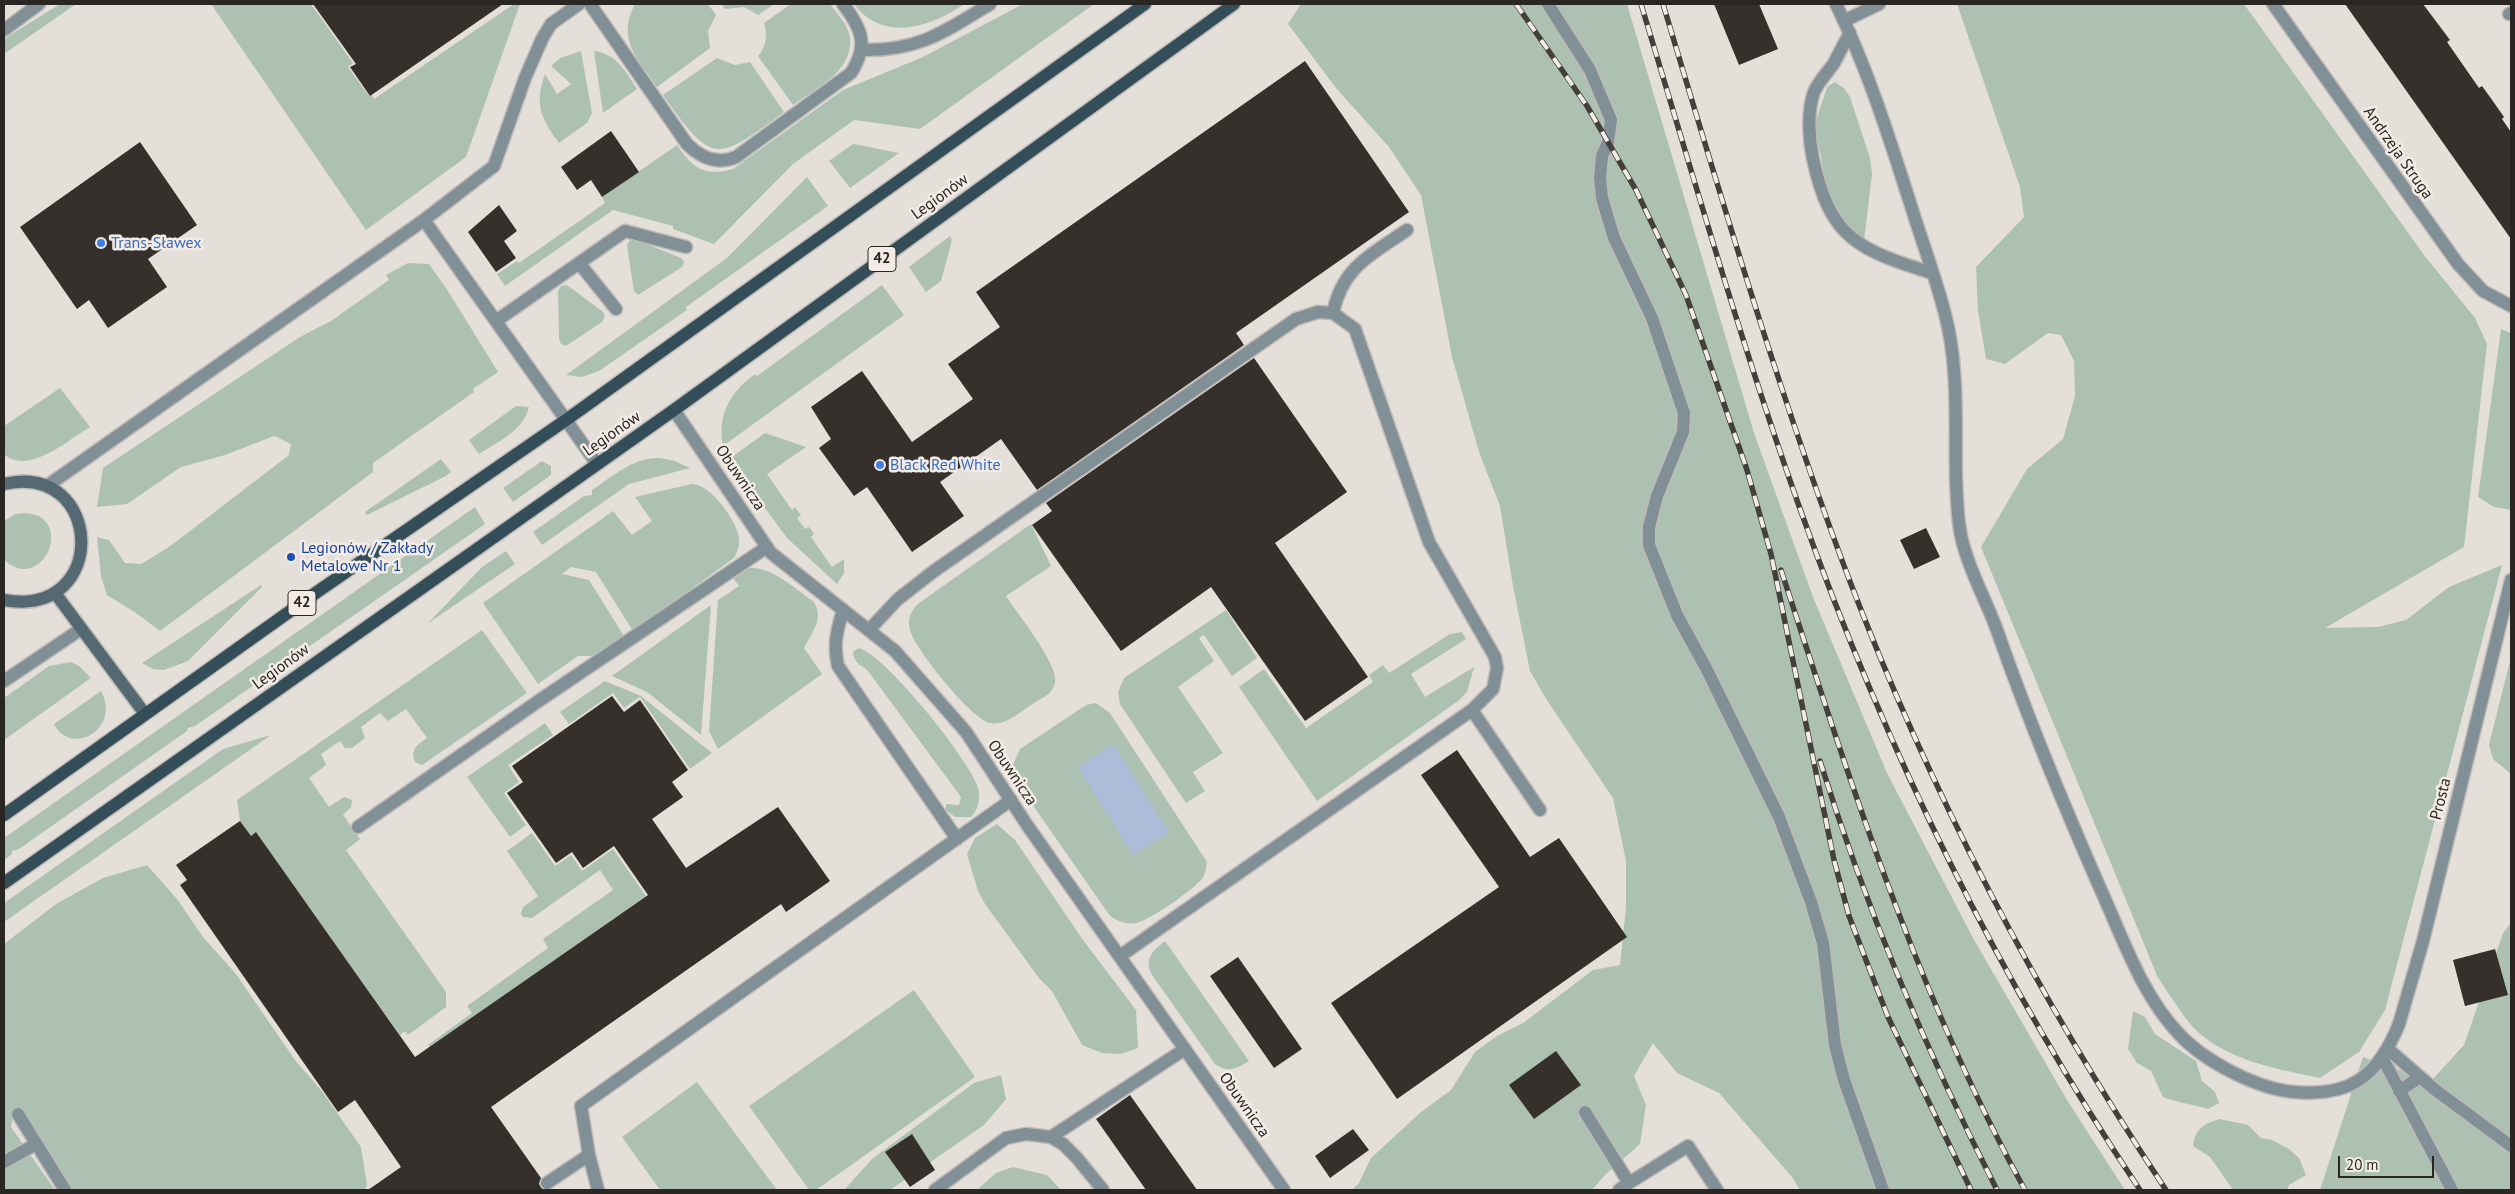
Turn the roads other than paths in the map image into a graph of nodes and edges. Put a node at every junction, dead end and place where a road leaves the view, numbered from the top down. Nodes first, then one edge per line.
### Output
1 (40, 4) edge
2 (579, 4) edge
3 (590, 4) edge
4 (843, 4) edge
5 (990, 4) edge
6 (1145, 4) edge
7 (1234, 4) edge
8 (1548, 4) edge
9 (1836, 4) edge
10 (1878, 4) edge
11 (2273, 4) edge
12 (1847, 27) junction
13 (4, 30) edge
14 (862, 50) junction
15 (424, 220) junction
16 (1407, 230) dead end
17 (686, 247) dead end
18 (579, 263) junction
19 (1932, 273) junction
20 (2511, 306) edge
21 (616, 309) dead end
22 (1333, 313) junction
23 (496, 321) junction
24 (674, 410) junction
25 (566, 420) junction
26 (597, 464) junction
27 (4, 484) edge
28 (47, 486) junction
29 (767, 546) junction
30 (2511, 580) edge
31 (55, 593) junction
32 (4, 600) edge
33 (842, 610) junction
34 (81, 628) junction
35 (869, 630) junction
36 (4, 681) edge
37 (1472, 710) junction
38 (145, 714) junction
39 (1010, 800) junction
40 (1540, 810) dead end
41 (4, 814) edge
42 (358, 827) dead end
43 (957, 838) junction
44 (4, 883) edge
45 (1120, 956) junction
46 (1185, 1049) junction
47 (2385, 1054) junction
48 (2420, 1077) junction
49 (2399, 1091) junction
50 (1585, 1112) dead end
51 (18, 1114) dead end
52 (1051, 1137) junction
53 (36, 1144) junction
54 (2511, 1146) edge
55 (589, 1155) junction
56 (4, 1162) edge
57 (547, 1183) dead end
58 (1624, 1187) edge
59 (595, 1189) edge
60 (65, 1190) edge
61 (935, 1190) edge
62 (1103, 1190) edge
63 (1284, 1190) edge
64 (1717, 1190) edge
65 (1882, 1190) edge
66 (2452, 1190) edge

1 - 13 street
2 - 15 street
3 - 14 street
4 - 14 street
5 - 14 street
6 - 25 main road, 42
7 - 24 main road, Legionów / 42
8 - 65 street
9 - 12 street
10 - 12 street
11 - 20 street, Andrzeja Struga
12 - 19 street
12 - 19 street
15 - 23 street
15 - 28 street
16 - 22 street
17 - 18 street
18 - 21 street
18 - 23 street
19 - 47 street
22 - 35 street
22 - 37 street
23 - 25 street
24 - 26 main road, Legionów / 42
24 - 29 street, Obuwnicza
25 - 26 street
25 - 38 main road, 42
26 - 44 main road, Legionów / 42
27 - 28 street
28 - 31 street
29 - 33 street, Obuwnicza
29 - 42 street
30 - 47 street, Prosta
31 - 32 street
31 - 34 street
33 - 35 street, Obuwnicza
33 - 43 street
34 - 36 street
34 - 38 street
35 - 39 street, Obuwnicza
37 - 40 street
37 - 45 street
38 - 41 main road, 42
39 - 43 street
39 - 45 street, Obuwnicza
43 - 55 street
45 - 46 street, Obuwnicza
46 - 52 street
46 - 63 street, Obuwnicza
47 - 48 street
47 - 49 street
48 - 49 street
48 - 54 street
49 - 66 street
50 - 58 street
51 - 53 street
52 - 61 street
52 - 62 street
53 - 56 street
53 - 60 street
55 - 57 street
55 - 59 street
58 - 64 street

